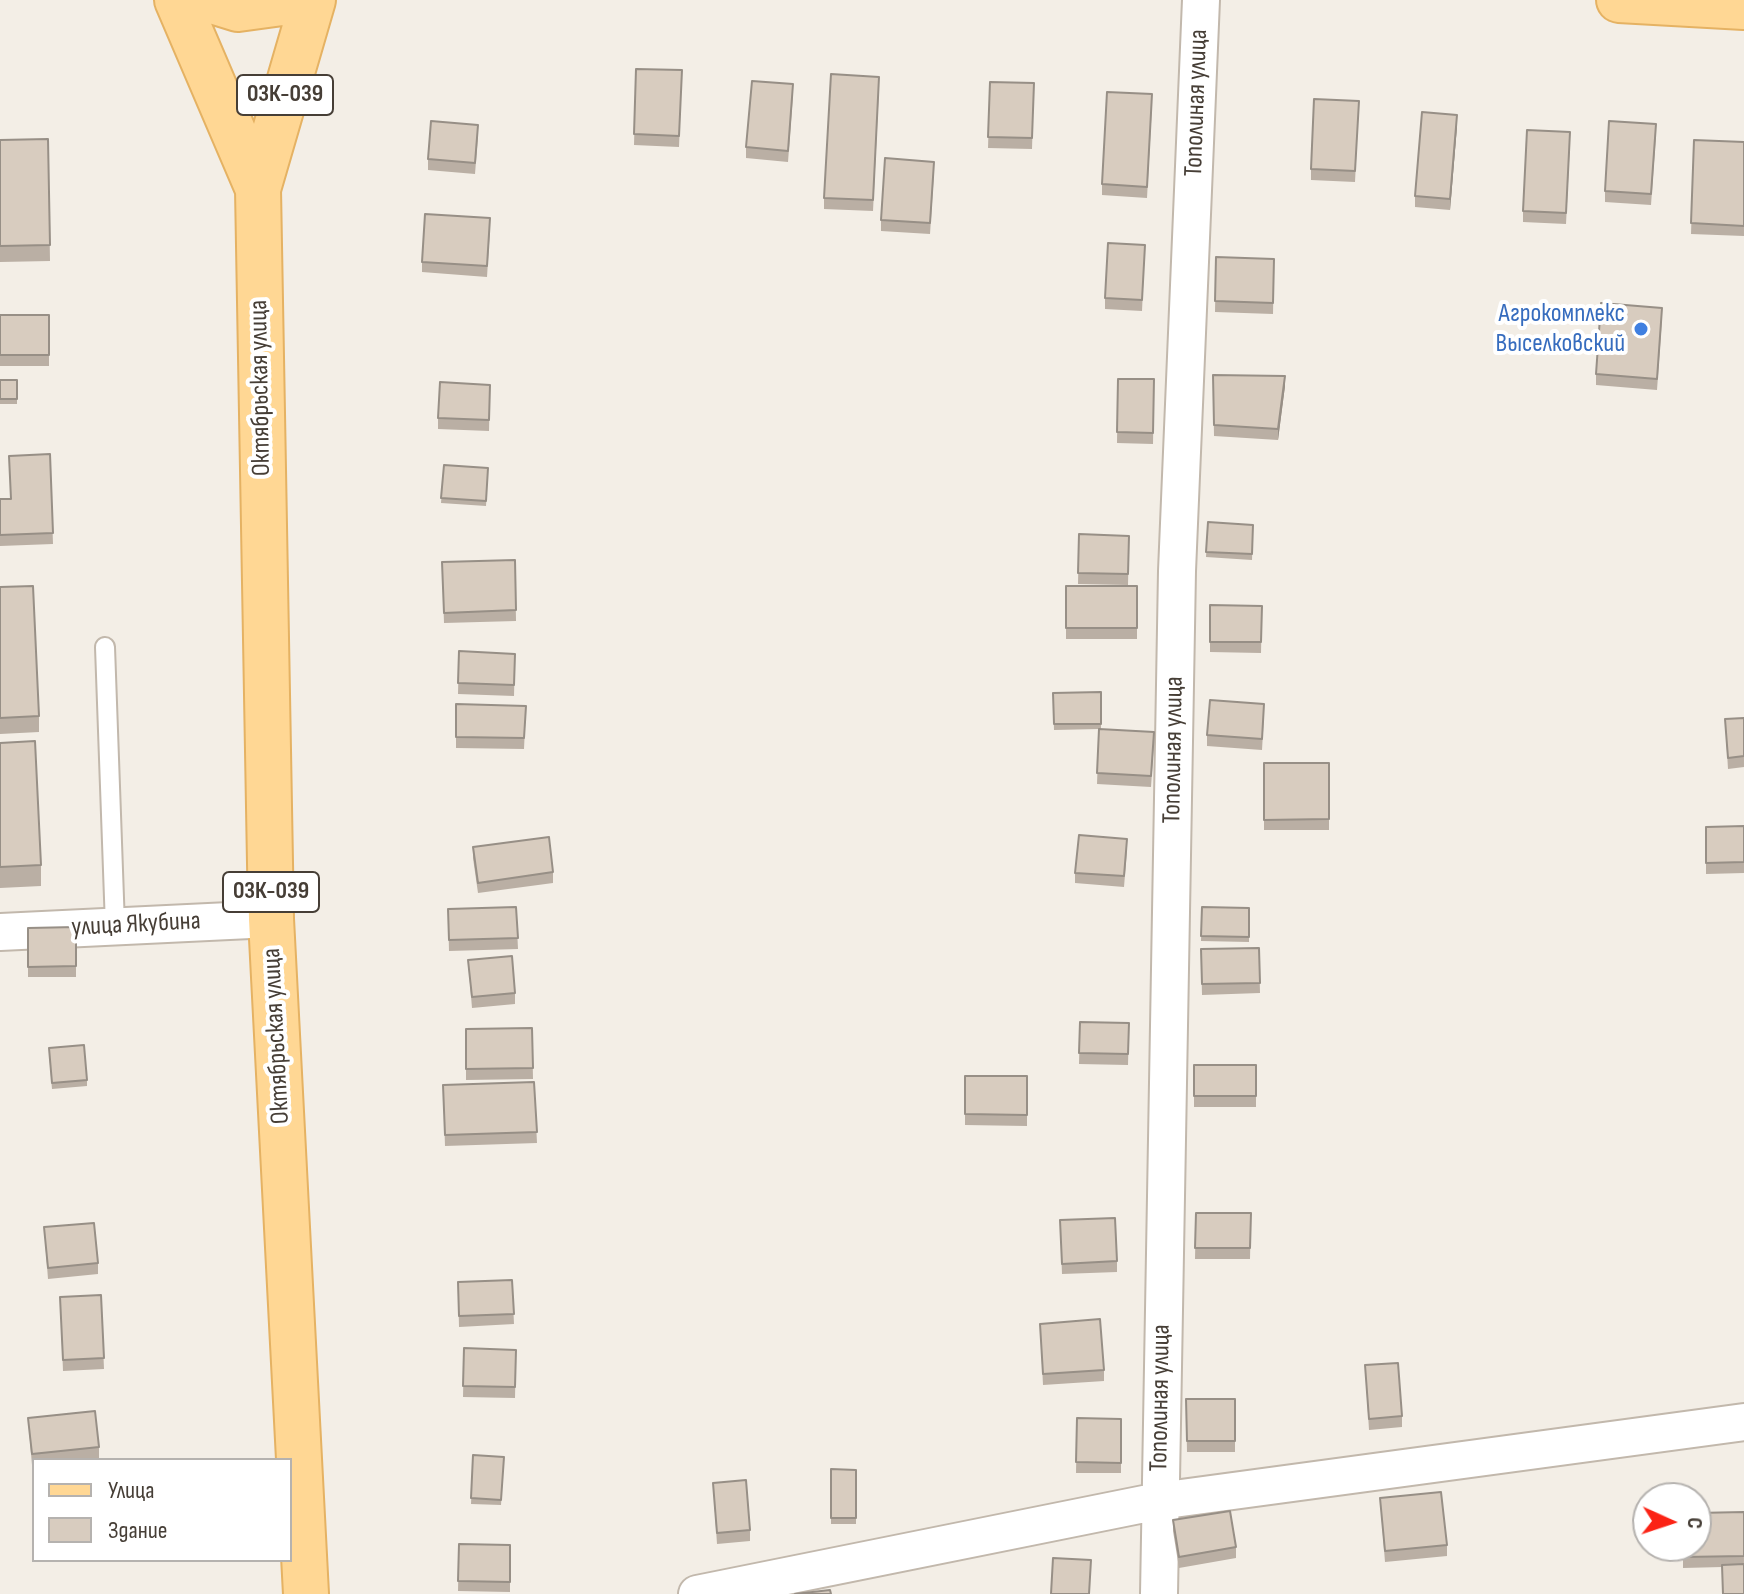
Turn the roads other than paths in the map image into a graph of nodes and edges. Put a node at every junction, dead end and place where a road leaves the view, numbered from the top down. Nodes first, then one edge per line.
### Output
1 (177, 0) edge
2 (209, 0) edge
3 (287, 0) edge
4 (313, 0) edge
5 (1201, 0) edge
6 (1619, 0) edge
7 (1744, 7) edge
8 (258, 189) junction
9 (105, 647) dead end
10 (271, 919) junction
11 (115, 926) junction
12 (0, 932) edge
13 (1744, 1422) edge
14 (1159, 1501) junction
15 (306, 1594) edge
16 (697, 1594) edge
17 (1159, 1594) edge

1 - 8 main road, Октябрьская улица
2 - 3 main road
4 - 8 main road, Октябрьская улица / 03К-039
5 - 14 street, Тополиная улица
6 - 7 main road
8 - 10 main road, Октябрьская улица / 03К-039
9 - 11 lane
10 - 11 street, улица Якубина
10 - 15 main road, Октябрьская улица / 03К-039
11 - 12 street, улица Якубина
13 - 14 street, Тополиная улица
14 - 16 street, Тополиная улица
14 - 17 street, Тополиная улица

